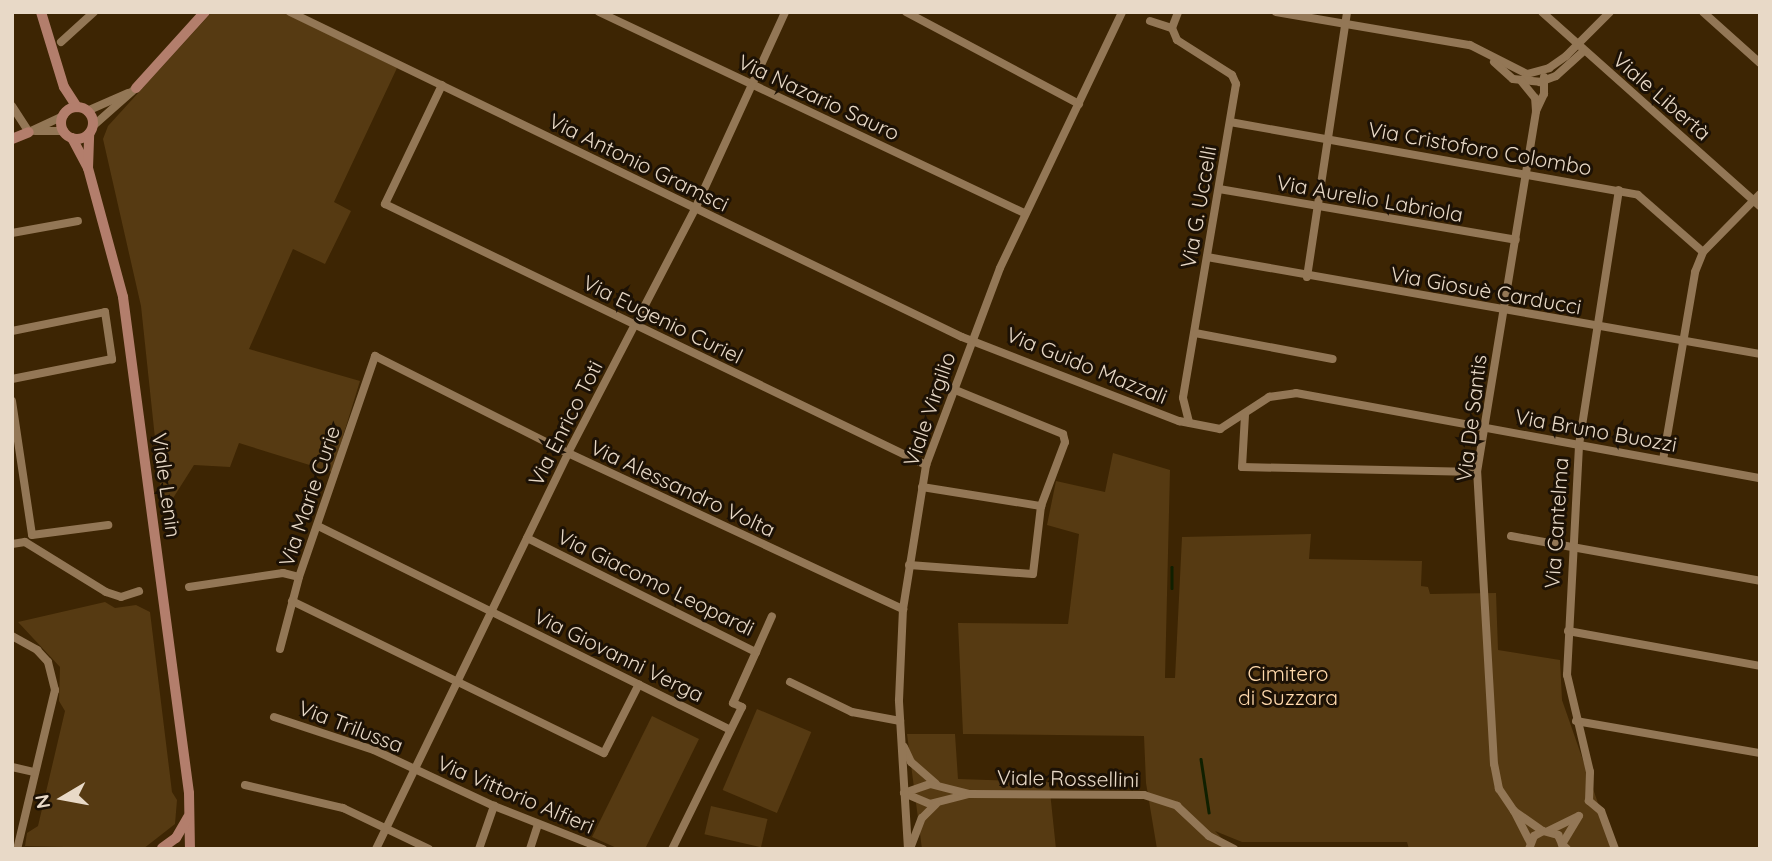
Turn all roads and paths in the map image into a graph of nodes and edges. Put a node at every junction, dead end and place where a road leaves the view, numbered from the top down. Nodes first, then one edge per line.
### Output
1 (41, 12) edge
2 (94, 12) edge
3 (205, 12) edge
4 (290, 12) edge
5 (599, 12) edge
6 (785, 12) edge
7 (906, 12) edge
8 (1122, 12) edge
9 (1178, 12) edge
10 (1276, 12) edge
11 (1347, 12) edge
12 (1542, 12) edge
13 (1610, 12) edge
14 (1703, 12) edge
15 (1150, 22) dead end
16 (1346, 23) junction
17 (1172, 28) junction
18 (61, 42) dead end
19 (1581, 48) junction
20 (1487, 55) junction
21 (1760, 63) edge
22 (1541, 72) junction
23 (1546, 80) junction
24 (1522, 82) junction
25 (1534, 83) junction
26 (442, 85) junction
27 (751, 85) junction
28 (136, 88) junction
29 (1535, 98) junction
30 (1079, 104) junction
31 (12, 106) edge
32 (1536, 111) junction
33 (73, 112) junction
34 (1230, 122) junction
35 (91, 130) junction
36 (29, 132) junction
37 (68, 135) junction
38 (12, 139) edge
39 (1330, 141) junction
40 (88, 168) junction
41 (1528, 173) junction
42 (1219, 189) junction
43 (1619, 190) junction
44 (1758, 200) edge
45 (695, 209) junction
46 (1320, 209) junction
47 (1024, 213) junction
48 (78, 221) dead end
49 (12, 233) edge
50 (1516, 240) junction
51 (1703, 252) junction
52 (1207, 257) junction
53 (1307, 277) junction
54 (1504, 309) junction
55 (634, 325) junction
56 (1598, 328) junction
57 (12, 331) edge
58 (1195, 333) junction
59 (972, 339) junction
60 (1683, 339) junction
61 (1760, 354) edge
62 (375, 356) joint
63 (1333, 359) dead end
64 (12, 379) edge
65 (953, 389) junction
66 (12, 401) edge
67 (1245, 415) junction
68 (1189, 422) junction
69 (1485, 428) junction
70 (1579, 445) junction
71 (568, 453) junction
72 (22, 458) junction
73 (12, 460) edge
74 (1663, 460) junction
75 (926, 465) junction
76 (1477, 472) junction
77 (1760, 478) edge
78 (922, 487) junction
79 (1041, 506) junction
80 (107, 525) dead end
81 (318, 526) junction
82 (32, 535) junction
83 (1511, 536) dead end
84 (527, 538) junction
85 (24, 542) junction
86 (12, 544) edge
87 (1571, 546) junction
88 (909, 565) junction
89 (299, 577) junction
90 (1760, 581) edge
91 (189, 587) dead end
92 (139, 591) dead end
93 (292, 601) junction
94 (903, 609) junction
95 (492, 613) junction
96 (772, 616) dead end
97 (1568, 631) junction
98 (12, 636) edge
99 (280, 649) dead end
100 (756, 652) junction
101 (1760, 666) edge
102 (457, 682) junction
103 (790, 682) dead end
104 (639, 684) junction
105 (274, 717) dead end
106 (1576, 721) junction
107 (900, 722) junction
108 (730, 730) junction
109 (901, 740) junction
110 (1760, 753) edge
111 (12, 767) edge
112 (415, 770) junction
113 (34, 772) junction
114 (245, 785) dead end
115 (941, 787) junction
116 (905, 793) junction
117 (970, 794) junction
118 (1589, 801) junction
119 (938, 802) junction
120 (494, 806) junction
121 (190, 811) junction
122 (1514, 811) junction
123 (1579, 816) junction
124 (538, 824) junction
125 (386, 828) junction
126 (1546, 831) junction
127 (1530, 845) edge
128 (1564, 847) edge
129 (161, 848) edge
130 (17, 849) edge
131 (179, 849) edge
132 (190, 849) edge
133 (376, 849) edge
134 (429, 849) edge
135 (479, 849) edge
136 (530, 849) edge
137 (603, 849) edge
138 (672, 849) edge
139 (909, 849) edge
140 (1234, 849) edge
141 (1615, 849) edge

1 - 33 main road, Viale Lenin
2 - 18 street
3 - 28 main road
4 - 26 street, Via Antonio Gramsci
5 - 27 street, Via Nazario Sauro
6 - 27 street, Via Enrico Toti
7 - 30 street
8 - 30 street, Viale Virgilio
9 - 17 street
10 - 16 street
11 - 16 street
12 - 19 street, Viale Libertà
13 - 19 street
14 - 21 street
15 - 17 street
16 - 20 street
16 - 39 street
17 - 34 street, Via G. Uccelli
19 - 22 street
19 - 23 street
19 - 44 street, Viale Libertà
20 - 22 street
20 - 24 street
22 - 23 street
22 - 25 street
23 - 25 street
23 - 32 street
24 - 25 street
24 - 29 street
25 - 29 street
26 - 45 street, Via Antonio Gramsci
26 - 55 street, Via Eugenio Curiel
27 - 45 street, Via Enrico Toti
27 - 47 street, Via Nazario Sauro
28 - 33 street
28 - 35 street
29 - 32 street
30 - 47 street, Viale Virgilio
31 - 36 street
32 - 41 street, Via De Santis
33 - 35 main road, Viale Lenin
33 - 36 street
33 - 37 main road, Viale Lenin
34 - 39 street, Via Cristoforo Colombo
34 - 42 street, Via G. Uccelli
35 - 37 main road
35 - 40 main road, Viale Lenin
36 - 37 street
36 - 38 main road
37 - 40 main road, Viale Lenin
39 - 41 street, Via Cristoforo Colombo
39 - 46 street
40 - 121 main road, Viale Lenin
41 - 43 street, Via Cristoforo Colombo
41 - 50 street, Via De Santis
42 - 46 street, Via Aurelio Labriola
42 - 52 street, Via G. Uccelli
43 - 51 street, Via Cristoforo Colombo
43 - 56 street, Via Cantelma
44 - 51 street
45 - 55 street, Via Enrico Toti
45 - 59 street, Via Antonio Gramsci
46 - 50 street, Via Aurelio Labriola
46 - 53 street
47 - 59 street, Viale Virgilio
48 - 49 street
50 - 54 street, Via De Santis
51 - 60 street
52 - 53 street, Via Giosuè Carducci
52 - 58 street, Via G. Uccelli
53 - 54 street, Via Giosuè Carducci
54 - 56 street, Via Giosuè Carducci
54 - 69 street, Via De Santis
55 - 71 street, Via Enrico Toti
55 - 75 street, Via Eugenio Curiel
56 - 60 street, Via Giosuè Carducci
56 - 70 street, Via Cantelma
57 - 64 street
58 - 63 street
58 - 68 street, Via G. Uccelli
59 - 65 street, Viale Virgilio
59 - 68 street, Via Guido Mazzali
60 - 61 street, Via Giosuè Carducci
60 - 74 street
62 - 71 street, Via Alessandro Volta
62 - 81 street, Via Marie Curie
65 - 75 street, Viale Virgilio
65 - 79 street
66 - 72 street
67 - 68 street, Via Bruno Buozzi
67 - 69 street, Via Bruno Buozzi
67 - 76 street
69 - 70 street, Via Bruno Buozzi
69 - 76 street, Via De Santis
70 - 74 street, Via Bruno Buozzi
70 - 87 street, Via Cantelma
71 - 84 street, Via Enrico Toti
71 - 94 street, Via Alessandro Volta
72 - 73 street
72 - 82 street
74 - 77 street, Via Bruno Buozzi
75 - 78 street, Viale Virgilio
76 - 122 street, Via De Santis
78 - 79 street
78 - 88 street, Viale Virgilio
79 - 88 street
80 - 82 street
81 - 89 street, Via Marie Curie
81 - 95 street, Via Giovanni Verga
82 - 85 street
83 - 87 street
84 - 95 street, Via Enrico Toti
84 - 100 street, Via Giacomo Leopardi
85 - 86 street
85 - 92 street
87 - 90 street
87 - 97 street, Via Cantelma
88 - 94 street, Viale Virgilio
89 - 91 street
89 - 93 street, Via Marie Curie
93 - 99 street, Via Marie Curie
93 - 102 street
94 - 107 street, Viale Virgilio
95 - 102 street, Via Enrico Toti
95 - 104 street, Via Giovanni Verga
96 - 100 street
97 - 101 street
97 - 106 street, Via Cantelma
98 - 113 street
100 - 108 street, Via Giacomo Leopardi
102 - 104 street
102 - 112 street, Via Enrico Toti
103 - 107 street
104 - 108 street, Via Giovanni Verga
105 - 112 street, Via Trilussa
106 - 110 street
106 - 118 street, Via Cantelma
107 - 109 street, Viale Virgilio
108 - 138 street
109 - 115 street
109 - 116 street, Viale Virgilio
111 - 113 street
112 - 120 street, Via Vittorio Alfieri
112 - 125 street, Via Enrico Toti
113 - 130 street
114 - 125 street
115 - 116 street
115 - 117 street
116 - 119 street
116 - 139 street, Viale Virgilio
117 - 119 street
117 - 140 street, Viale Rossellini
118 - 123 street
118 - 141 street
119 - 139 street
120 - 124 street, Via Vittorio Alfieri
120 - 135 street
121 - 129 main road
121 - 132 main road, Viale Lenin
122 - 126 street
122 - 127 street, Via De Santis
123 - 126 street
123 - 128 street
124 - 136 street
124 - 137 street, Via Vittorio Alfieri
125 - 133 street, Via Enrico Toti
125 - 134 street
126 - 127 street
126 - 128 street
129 - 131 main road

